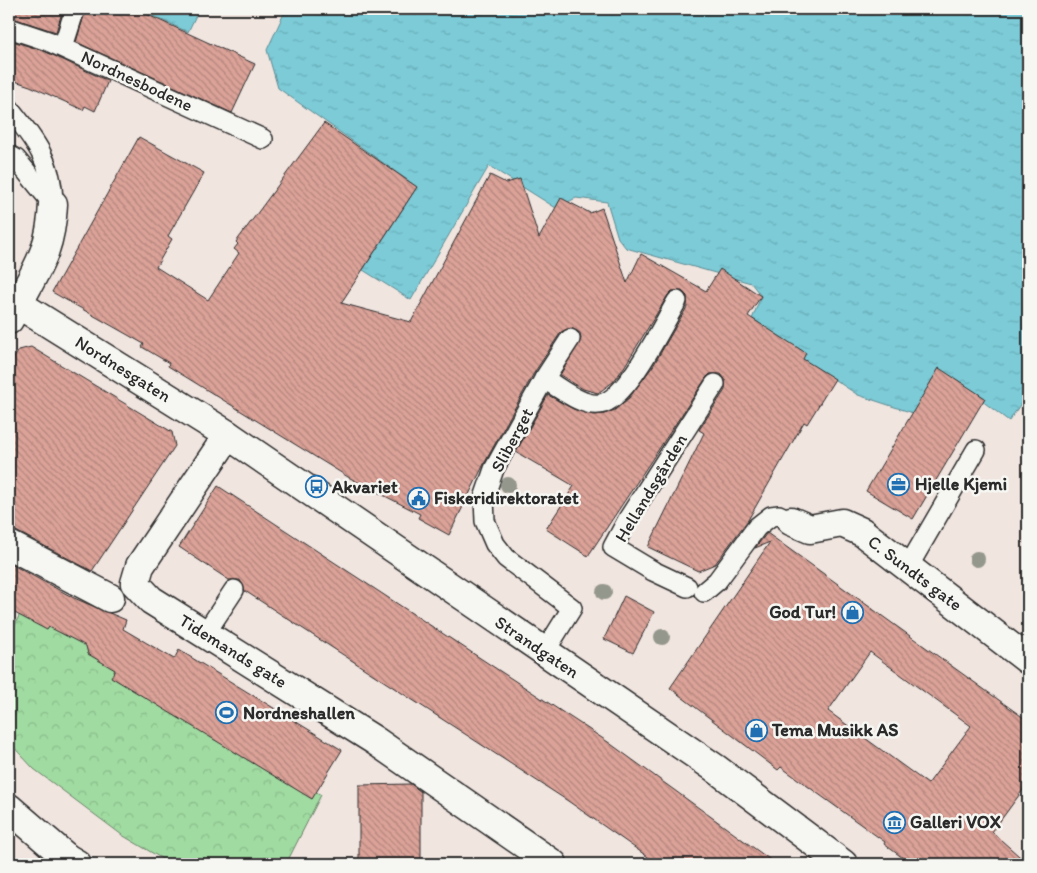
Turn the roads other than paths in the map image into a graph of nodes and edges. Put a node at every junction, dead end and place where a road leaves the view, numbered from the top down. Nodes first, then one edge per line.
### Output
1 (75, 9) edge
2 (9, 28) edge
3 (62, 47) junction
4 (9, 108) edge
5 (263, 139) dead end
6 (9, 155) edge
7 (53, 204) junction
8 (676, 301) dead end
9 (12, 308) edge
10 (570, 339) dead end
11 (544, 379) junction
12 (715, 384) dead end
13 (228, 435) junction
14 (976, 450) dead end
15 (791, 521) joint
16 (9, 545) edge
17 (908, 567) junction
18 (234, 590) dead end
19 (110, 598) dead end
20 (205, 634) junction
21 (544, 653) junction
22 (1028, 660) edge
23 (9, 808) edge
24 (77, 864) edge
25 (552, 864) edge
26 (843, 864) edge

1 - 3 lane
2 - 3 lane, Nordnesbodene
3 - 5 lane, Nordnesbodene
4 - 7 lane
6 - 7 lane
7 - 9 street, Nordnesgaten
8 - 11 lane
9 - 13 street, Nordnesgaten
10 - 11 lane, Sliberget
11 - 21 lane, Sliberget
12 - 15 lane, Hellandsgården
13 - 20 street, Tidemands gate
13 - 21 street, Strandgaten
14 - 17 lane
15 - 17 street, C. Sundts gate
16 - 19 street
17 - 22 street, C. Sundts gate
18 - 20 lane
20 - 25 street, Tidemands gate
21 - 26 street, Strandgaten
23 - 24 street

